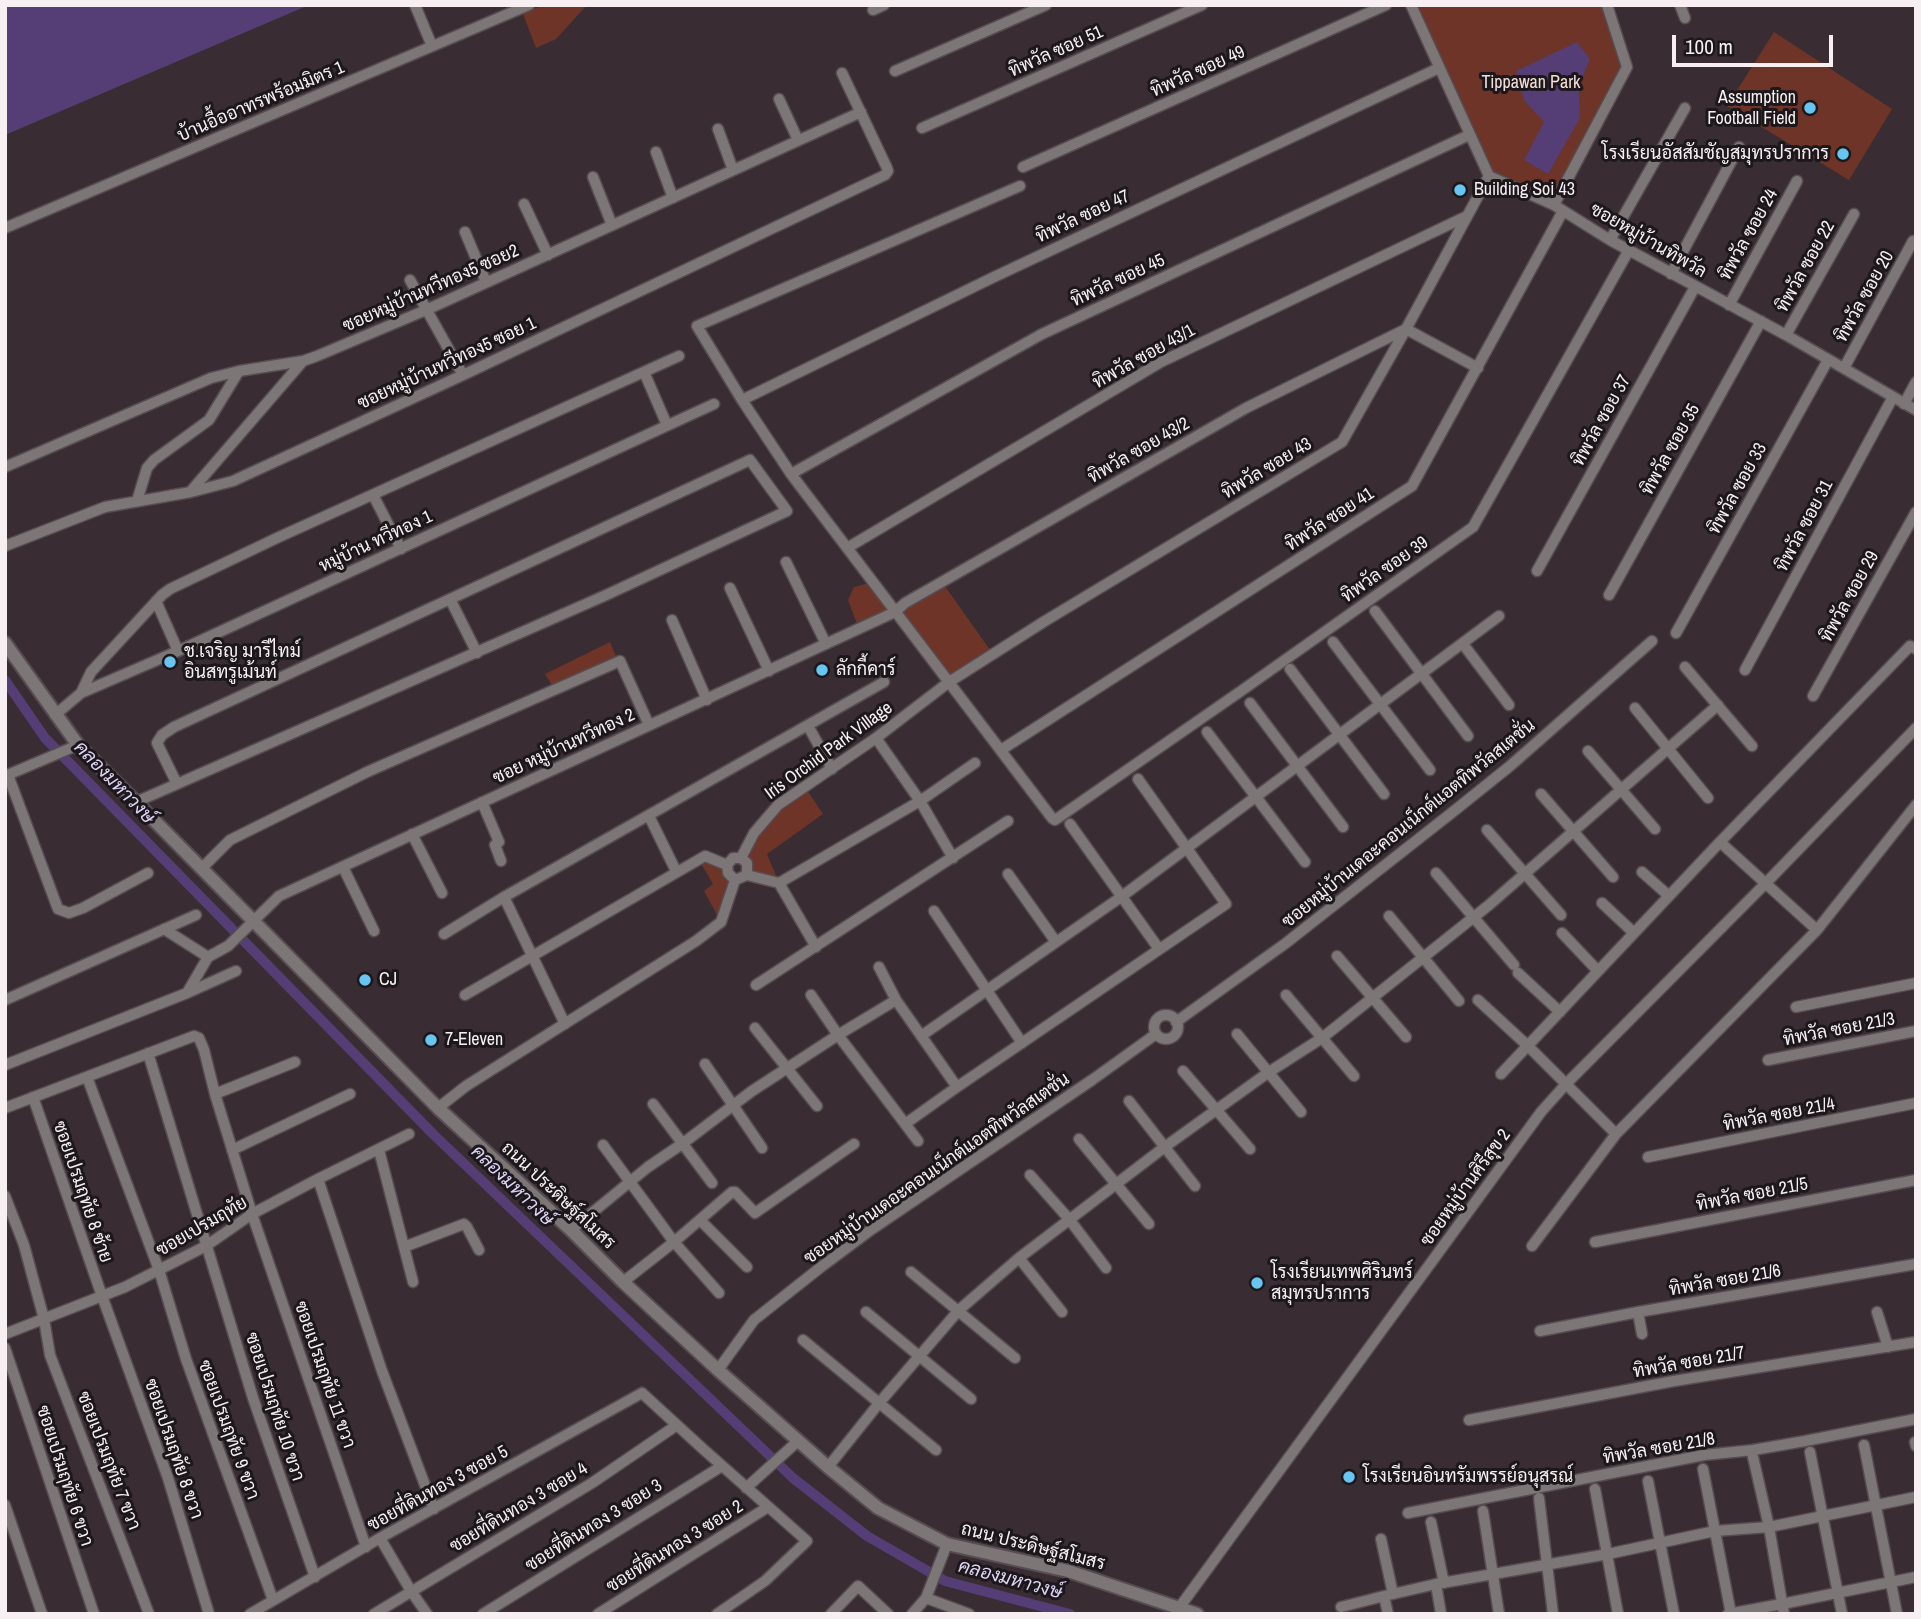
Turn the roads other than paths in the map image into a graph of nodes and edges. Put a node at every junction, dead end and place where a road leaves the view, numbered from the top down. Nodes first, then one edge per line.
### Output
1 (415, 5) edge
2 (528, 5) edge
3 (884, 5) edge
4 (1046, 5) edge
5 (1202, 5) edge
6 (1386, 5) edge
7 (1411, 5) edge
8 (1607, 5) edge
9 (1680, 5) edge
10 (873, 10) dead end
11 (1685, 18) dead end
12 (432, 47) junction
13 (1439, 68) junction
14 (895, 71) dead end
15 (842, 73) dead end
16 (779, 99) dead end
17 (1685, 108) dead end
18 (861, 112) junction
19 (922, 128) dead end
20 (718, 129) dead end
21 (1469, 135) junction
22 (798, 140) junction
23 (1739, 147) dead end
24 (656, 152) dead end
25 (1023, 167) dead end
26 (733, 170) junction
27 (1489, 176) junction
28 (593, 177) dead end
29 (1797, 181) dead end
30 (1020, 186) dead end
31 (673, 198) junction
32 (524, 204) dead end
33 (1559, 208) junction
34 (1854, 214) dead end
35 (1468, 216) junction
36 (612, 225) junction
37 (5, 228) edge
38 (465, 232) dead end
39 (1610, 240) junction
40 (1913, 242) dead end
41 (1629, 250) junction
42 (548, 255) junction
43 (1671, 274) junction
44 (410, 279) dead end
45 (486, 282) junction
46 (1695, 287) junction
47 (1729, 305) junction
48 (426, 310) junction
49 (1760, 321) junction
50 (1406, 329) junction
51 (1786, 335) junction
52 (679, 356) dead end
53 (1828, 360) junction
54 (303, 361) junction
55 (1844, 368) junction
56 (1478, 369) junction
57 (239, 371) junction
58 (644, 372) junction
59 (463, 375) junction
60 (1916, 382) edge
61 (1893, 397) junction
62 (742, 400) junction
63 (714, 404) dead end
64 (1904, 404) junction
65 (1916, 410) edge
66 (667, 425) junction
67 (5, 467) edge
68 (790, 474) junction
69 (191, 492) junction
70 (373, 495) junction
71 (138, 501) junction
72 (1916, 512) edge
73 (5, 546) edge
74 (401, 548) junction
75 (848, 548) junction
76 (786, 562) dead end
77 (1537, 571) dead end
78 (730, 588) dead end
79 (1609, 595) dead end
80 (450, 599) junction
81 (156, 601) junction
82 (1375, 611) dead end
83 (895, 612) junction
84 (1499, 616) dead end
85 (672, 620) dead end
86 (1676, 634) dead end
87 (1653, 641) dead end
88 (1333, 642) dead end
89 (5, 643) edge
90 (826, 644) junction
91 (1463, 644) junction
92 (1916, 649) edge
93 (178, 651) junction
94 (477, 653) junction
95 (1685, 667) dead end
96 (1290, 669) dead end
97 (1745, 670) dead end
98 (769, 671) junction
99 (1422, 674) junction
100 (884, 682) dead end
101 (949, 682) junction
102 (81, 693) junction
103 (1813, 696) dead end
104 (707, 700) junction
105 (1250, 703) dead end
106 (1381, 705) junction
107 (1509, 705) dead end
108 (1718, 705) junction
109 (1636, 708) dead end
110 (55, 715) junction
111 (649, 725) junction
112 (808, 726) junction
113 (1916, 728) edge
114 (1207, 732) dead end
115 (1340, 735) junction
116 (1468, 736) dead end
117 (876, 738) junction
118 (78, 745) junction
119 (1752, 746) dead end
120 (1668, 749) junction
121 (1001, 750) junction
122 (1588, 751) dead end
123 (975, 763) dead end
124 (1297, 766) junction
125 (832, 769) junction
126 (1430, 770) dead end
127 (6, 776) edge
128 (1138, 779) dead end
129 (177, 784) junction
130 (1621, 790) junction
131 (1384, 794) dead end
132 (1541, 794) dead end
133 (1256, 797) junction
134 (1709, 798) dead end
135 (919, 801) junction
136 (136, 802) junction
137 (482, 802) junction
138 (1916, 805) edge
139 (649, 816) junction
140 (1008, 821) dead end
141 (1070, 824) dead end
142 (1343, 827) dead end
143 (1487, 830) dead end
144 (1655, 830) dead end
145 (1573, 832) junction
146 (412, 834) junction
147 (1720, 842) junction
148 (1187, 847) junction
149 (741, 858) junction
150 (953, 858) junction
151 (501, 861) dead end
152 (1305, 862) dead end
153 (727, 865) junction
154 (343, 867) junction
155 (202, 868) junction
156 (676, 872) junction
157 (1643, 872) dead end
158 (148, 873) dead end
159 (1436, 873) dead end
160 (1008, 874) dead end
161 (1525, 874) junction
162 (747, 875) junction
163 (1613, 877) dead end
164 (735, 880) junction
165 (779, 883) junction
166 (1765, 884) junction
167 (442, 893) dead end
168 (1669, 896) junction
169 (504, 897) junction
170 (1121, 897) junction
171 (1602, 903) dead end
172 (933, 911) dead end
173 (196, 915) dead end
174 (1561, 915) dead end
175 (1389, 916) dead end
176 (1473, 917) junction
177 (250, 923) junction
178 (164, 929) junction
179 (1817, 930) junction
180 (374, 931) dead end
181 (1562, 933) dead end
182 (1634, 933) junction
183 (443, 934) dead end
184 (1056, 942) junction
185 (816, 947) junction
186 (1159, 949) junction
187 (1337, 956) dead end
188 (208, 957) junction
189 (531, 957) junction
190 (1423, 958) junction
191 (878, 967) dead end
192 (236, 971) dead end
193 (1598, 971) junction
194 (1916, 984) edge
195 (756, 985) dead end
196 (987, 991) junction
197 (187, 993) junction
198 (465, 995) dead end
199 (811, 995) dead end
200 (1286, 995) dead end
201 (1373, 998) junction
202 (5, 1000) edge
203 (896, 1000) junction
204 (1478, 1000) dead end
205 (1459, 1001) dead end
206 (1796, 1007) dead end
207 (1560, 1012) junction
208 (1177, 1022) junction
209 (565, 1024) junction
210 (755, 1028) dead end
211 (1916, 1031) edge
212 (1156, 1034) junction
213 (1237, 1034) dead end
214 (838, 1035) junction
215 (921, 1036) junction
216 (1406, 1037) dead end
217 (1322, 1038) junction
218 (1022, 1043) junction
219 (1528, 1046) junction
220 (148, 1053) junction
221 (1768, 1060) dead end
222 (295, 1062) dead end
223 (705, 1064) dead end
224 (5, 1065) edge
225 (788, 1068) junction
226 (1183, 1071) dead end
227 (1269, 1072) junction
228 (1501, 1074) dead end
229 (1354, 1076) dead end
230 (87, 1077) junction
231 (1566, 1084) junction
232 (957, 1087) junction
233 (215, 1094) junction
234 (350, 1094) dead end
235 (33, 1097) junction
236 (1129, 1101) dead end
237 (1916, 1103) edge
238 (653, 1104) dead end
239 (733, 1106) junction
240 (817, 1106) dead end
241 (5, 1108) edge
242 (438, 1108) junction
243 (1217, 1110) junction
244 (1301, 1112) dead end
245 (905, 1124) junction
246 (409, 1134) dead end
247 (1616, 1134) junction
248 (1079, 1139) dead end
249 (918, 1141) dead end
250 (682, 1144) junction
251 (854, 1144) dead end
252 (603, 1145) dead end
253 (1166, 1146) junction
254 (762, 1148) dead end
255 (1250, 1149) dead end
256 (232, 1150) junction
257 (379, 1150) junction
258 (1648, 1157) dead end
259 (1030, 1175) dead end
260 (318, 1179) junction
261 (1916, 1180) edge
262 (630, 1182) junction
263 (712, 1184) dead end
264 (1117, 1185) junction
265 (1195, 1185) dead end
266 (5, 1196) edge
267 (252, 1214) junction
268 (1069, 1219) junction
269 (700, 1220) junction
270 (1149, 1224) dead end
271 (571, 1230) junction
272 (674, 1242) junction
273 (1595, 1242) dead end
274 (1532, 1245) dead end
275 (206, 1246) junction
276 (404, 1247) junction
277 (479, 1250) dead end
278 (1019, 1258) junction
279 (1916, 1264) edge
280 (747, 1267) dead end
281 (1106, 1268) dead end
282 (159, 1270) junction
283 (911, 1272) dead end
284 (413, 1282) dead end
285 (623, 1282) junction
286 (719, 1293) dead end
287 (102, 1296) junction
288 (959, 1310) junction
289 (866, 1312) dead end
290 (1062, 1312) dead end
291 (1638, 1312) junction
292 (1877, 1312) dead end
293 (44, 1319) junction
294 (1540, 1331) dead end
295 (5, 1334) edge
296 (1642, 1334) dead end
297 (803, 1339) dead end
298 (1916, 1342) edge
299 (1888, 1347) junction
300 (5, 1348) edge
301 (920, 1356) junction
302 (1015, 1358) dead end
303 (718, 1370) junction
304 (971, 1399) dead end
305 (880, 1402) junction
306 (1916, 1419) edge
307 (1469, 1420) dead end
308 (677, 1425) junction
309 (798, 1441) junction
310 (1864, 1445) dead end
311 (936, 1450) dead end
312 (1810, 1452) dead end
313 (1753, 1457) dead end
314 (722, 1466) junction
315 (828, 1467) junction
316 (1703, 1469) dead end
317 (1648, 1481) dead end
318 (746, 1488) junction
319 (1595, 1489) dead end
320 (1916, 1497) edge
321 (1539, 1498) dead end
322 (5, 1505) edge
323 (1875, 1505) junction
324 (768, 1507) junction
325 (434, 1509) junction
326 (1483, 1511) dead end
327 (1408, 1513) dead end
328 (1823, 1515) junction
329 (1431, 1522) dead end
330 (1769, 1527) junction
331 (1715, 1531) junction
332 (380, 1538) junction
333 (1381, 1539) dead end
334 (1660, 1543) junction
335 (947, 1544) junction
336 (366, 1546) junction
337 (1608, 1554) junction
338 (1547, 1564) junction
339 (1493, 1573) junction
340 (314, 1577) junction
341 (1916, 1577) edge
342 (1892, 1582) junction
343 (1440, 1583) junction
344 (411, 1591) junction
345 (1838, 1593) junction
346 (1389, 1595) junction
347 (927, 1596) junction
348 (273, 1600) junction
349 (1341, 1607) dead end
350 (1179, 1608) junction
351 (1784, 1609) edge
352 (1730, 1613) edge
353 (42, 1614) edge
354 (94, 1614) edge
355 (149, 1614) edge
356 (209, 1614) edge
357 (250, 1614) edge
358 (374, 1614) edge
359 (427, 1614) edge
360 (483, 1614) edge
361 (598, 1614) edge
362 (717, 1614) edge
363 (831, 1614) edge
364 (887, 1614) edge
365 (912, 1614) edge
366 (969, 1614) edge
367 (1197, 1614) edge
368 (1388, 1614) edge
369 (1441, 1614) edge
370 (1499, 1614) edge
371 (1553, 1614) edge
372 (1618, 1614) edge
373 (1674, 1614) edge
374 (1842, 1614) edge
375 (1898, 1614) edge

1 - 12 street
2 - 12 street, บ้านอื้ออาทรพร้อมมิตร 1
3 - 10 street
4 - 14 street
5 - 19 street, ทิพวัล ซอย 51
6 - 25 street, ทิพวัล ซอย 49
7 - 13 street
8 - 33 street, ทิพวัล ซอย 41
9 - 11 street
12 - 37 street, บ้านอื้ออาทรพร้อมมิตร 1
13 - 21 street
13 - 62 street, ทิพวัล ซอย 47
15 - 18 street
16 - 22 street
17 - 39 street
18 - 22 street, ซอยหมู่บ้านทวีทอง5 ซอย2
18 - 59 street, ซอยหมู่บ้านทวีทอง5 ซอย 1
20 - 26 street
21 - 27 street
21 - 68 street, ทิพวัล ซอย 45
22 - 26 street, ซอยหมู่บ้านทวีทอง5 ซอย2
23 - 43 street
24 - 31 street
26 - 31 street, ซอยหมู่บ้านทวีทอง5 ซอย2
27 - 33 street, ซอยหมู่บ้านทิพวัล
27 - 35 street, ทิพวัล ซอย 43
28 - 36 street
29 - 47 street, ทิพวัล ซอย 24
30 - 62 street
31 - 36 street, ซอยหมู่บ้านทวีทอง5 ซอย2
32 - 42 street
33 - 39 street, ซอยหมู่บ้านทิพวัล
33 - 56 street, ทิพวัล ซอย 41
34 - 51 street, ทิพวัล ซอย 22
35 - 50 street, ทิพวัล ซอย 43
35 - 75 street, ทิพวัล ซอย 43/1
36 - 42 street, ซอยหมู่บ้านทวีทอง5 ซอย2
38 - 45 street
39 - 41 street, ซอยหมู่บ้านทิพวัล
40 - 55 street, ทิพวัล ซอย 20
41 - 43 street, ซอยหมู่บ้านทิพวัล
41 - 121 street, ทิพวัล ซอย 39
42 - 45 street, ซอยหมู่บ้านทวีทอง5 ซอย2
43 - 46 street, ซอยหมู่บ้านทิพวัล
44 - 48 street
45 - 48 street, ซอยหมู่บ้านทวีทอง5 ซอย2
46 - 47 street, ซอยหมู่บ้านทิพวัล
46 - 77 street, ทิพวัล ซอย 37
47 - 49 street, ซอยหมู่บ้านทิพวัล
48 - 54 street, ซอยหมู่บ้านทวีทอง5 ซอย2
48 - 59 street
49 - 51 street, ซอยหมู่บ้านทิพวัล
49 - 79 street, ทิพวัล ซอย 35
50 - 56 street
50 - 83 street, ทิพวัล ซอย 43/2
50 - 101 street, ทิพวัล ซอย 43
51 - 53 street, ซอยหมู่บ้านทิพวัล
52 - 58 street
53 - 55 street, ซอยหมู่บ้านทิพวัล
53 - 86 street, ทิพวัล ซอย 33
54 - 57 street, ซอยหมู่บ้านทวีทอง5 ซอย2
54 - 69 street
55 - 61 street, ซอยหมู่บ้านทิพวัล
56 - 121 street, ทิพวัล ซอย 41
57 - 67 street, ซอยหมู่บ้านทวีทอง5 ซอย2
57 - 71 street
58 - 66 street
58 - 70 street
59 - 69 street, ซอยหมู่บ้านทวีทอง5 ซอย 1
60 - 64 street
61 - 64 street, ซอยหมู่บ้านทิพวัล
61 - 97 street, ทิพวัล ซอย 31
62 - 68 street
63 - 66 street, หมู่บ้าน ทวีทอง 1
64 - 65 street, ซอยหมู่บ้านทิพวัล
66 - 74 street, หมู่บ้าน ทวีทอง 1
68 - 75 street
69 - 71 street, ซอยหมู่บ้านทวีทอง5 ซอย 1
70 - 74 street
70 - 81 street
71 - 73 street, ซอยหมู่บ้านทวีทอง5 ซอย 1
72 - 103 street, ทิพวัล ซอย 29
74 - 93 street, หมู่บ้าน ทวีทอง 1
75 - 83 street
76 - 90 street
78 - 98 street
80 - 94 street
80 - 94 street
80 - 129 street
81 - 93 street
81 - 102 street
82 - 99 street
83 - 90 street, ซอย หมู่บ้านทวีทอง 2
83 - 101 street
84 - 91 street
85 - 104 street
87 - 208 street, ซอยหมู่บ้านเดอะคอนเน็กต์แอตทิพวัลสเตชั่น
88 - 106 street
89 - 110 street, ถนน ประดิษฐ์สโมสร
90 - 98 street, ซอย หมู่บ้านทวีทอง 2
91 - 99 street
91 - 107 street
92 - 147 street
93 - 102 street, หมู่บ้าน ทวีทอง 1
94 - 129 street
95 - 108 street
96 - 115 street
98 - 104 street, ซอย หมู่บ้านทวีทอง 2
99 - 106 street
99 - 116 street
100 - 112 street
101 - 117 street, Iris Orchid Park Village
101 - 121 street
102 - 110 street, หมู่บ้าน ทวีทอง 1
104 - 111 street, ซอย หมู่บ้านทวีทอง 2
105 - 124 street
106 - 115 street
106 - 126 street
108 - 119 street
108 - 120 street
109 - 120 street
110 - 118 street, ถนน ประดิษฐ์สโมสร
111 - 137 street, ซอย หมู่บ้านทวีทอง 2
111 - 155 street
112 - 125 street
112 - 139 street
113 - 166 street, ซอยหมู่บ้านศิรีสุข 2
114 - 133 street
115 - 124 street
115 - 131 street
117 - 125 street, Iris Orchid Park Village
117 - 135 street
118 - 127 street
118 - 136 street, ถนน ประดิษฐ์สโมสร
120 - 130 street
120 - 134 street
122 - 130 street
123 - 135 street
124 - 133 street
124 - 142 street
125 - 149 street, Iris Orchid Park Village
127 - 158 street
128 - 148 street
129 - 136 street
130 - 144 street
130 - 145 street
132 - 145 street
133 - 148 street
133 - 152 street
135 - 150 street
135 - 165 street
136 - 155 street, ถนน ประดิษฐ์สโมสร
137 - 146 street, ซอย หมู่บ้านทวีทอง 2
137 - 151 street
138 - 179 street
139 - 156 street
139 - 169 street
140 - 150 street
141 - 170 street
143 - 161 street
145 - 161 street
145 - 163 street
146 - 154 street, ซอย หมู่บ้านทวีทอง 2
146 - 167 street
147 - 166 street
147 - 168 street
148 - 170 street
148 - 186 street
149 - 153 street
149 - 162 street
150 - 185 street
153 - 156 street
153 - 164 street
154 - 177 street, ซอย หมู่บ้านทวีทอง 2
154 - 180 street
155 - 177 street, ถนน ประดิษฐ์สโมสร
156 - 189 street
157 - 168 street
159 - 176 street
160 - 184 street
161 - 174 street
161 - 176 street
162 - 164 street
162 - 165 street
164 - 209 street
165 - 185 street
166 - 179 street
166 - 231 street, ซอยหมู่บ้านศิรีสุข 2
168 - 182 street
169 - 183 street
169 - 189 street
170 - 184 street
170 - 186 street
171 - 182 street
172 - 196 street
173 - 178 street
175 - 190 street
176 - 190 street
176 - 207 street
177 - 188 street, ซอย หมู่บ้านทวีทอง 2
177 - 242 street, ถนน ประดิษฐ์สโมสร
178 - 188 street
178 - 202 street
179 - 247 street
181 - 193 street
182 - 193 street
184 - 196 street
185 - 195 street
186 - 218 street
187 - 201 street
188 - 197 street
189 - 198 street
189 - 209 street
190 - 201 street
190 - 205 street
191 - 203 street
192 - 197 street
193 - 207 street
194 - 206 street
196 - 215 street
196 - 218 street
197 - 224 street
199 - 214 street
200 - 217 street
201 - 216 street
201 - 217 street
203 - 214 street
203 - 215 street
204 - 219 street
207 - 219 street
208 - 212 street, ซอยหมู่บ้านเดอะคอนเน็กต์แอตทิพวัลสเตชั่น
208 - 212 street, ซอยหมู่บ้านเดอะคอนเน็กต์แอตทิพวัลสเตชั่น
209 - 242 street
210 - 225 street
211 - 221 street, ทิพวัล ซอย 21/3
212 - 303 street, ซอยหมู่บ้านเดอะคอนเน็กต์แอตทิพวัลสเตชั่น
213 - 227 street
214 - 225 street
214 - 245 street
215 - 232 street
217 - 227 street
217 - 229 street
218 - 232 street
219 - 228 street
219 - 231 street
220 - 230 street
220 - 233 street, ซอยเปรมฤทัย 11 ขวา
220 - 275 street, ซอยเปรมฤทัย 10 ขวา
222 - 233 street
223 - 239 street
225 - 239 street
225 - 240 street
226 - 243 street
227 - 243 street
227 - 244 street
230 - 235 street
230 - 282 street, ซอยเปรมฤทัย 9 ขวา
231 - 247 street
231 - 350 street, ซอยหมู่บ้านศิรีสุข 2
232 - 245 street
233 - 256 street, ซอยเปรมฤทัย 11 ขวา
234 - 256 street
235 - 241 street
235 - 287 street, ซอยเปรมฤทัย 8 ซ้าย
236 - 253 street
237 - 258 street, ทิพวัล ซอย 21/4
238 - 250 street
239 - 250 street
239 - 254 street
242 - 271 street, ถนน ประดิษฐ์สโมสร
243 - 253 street
243 - 255 street
245 - 249 street
246 - 257 street, ซอยเปรมฤทัย
247 - 274 street
248 - 264 street
250 - 262 street
250 - 263 street
251 - 269 street
252 - 262 street
253 - 264 street
253 - 265 street
256 - 267 street, ซอยเปรมฤทัย 11 ขวา
257 - 260 street, ซอยเปรมฤทัย
257 - 276 street
259 - 268 street
260 - 267 street, ซอยเปรมฤทัย
260 - 325 street
261 - 273 street, ทิพวัล ซอย 21/5
262 - 271 street
262 - 272 street
264 - 268 street
264 - 270 street
266 - 293 street, ซอยเปรมฤทัย 7 ขวา
267 - 275 street, ซอยเปรมฤทัย
267 - 336 street, ซอยเปรมฤทัย 11 ขวา
268 - 278 street
268 - 281 street
269 - 272 street
269 - 280 street
271 - 285 street, ถนน ประดิษฐ์สโมสร
272 - 285 street
272 - 286 street
275 - 282 street, ซอยเปรมฤทัย
275 - 340 street, ซอยเปรมฤทัย 10 ขวา
276 - 277 street
276 - 284 street
278 - 288 street
278 - 290 street
279 - 291 street, ทิพวัล ซอย 21/6
282 - 287 street, ซอยเปรมฤทัย
282 - 348 street, ซอยเปรมฤทัย 9 ขวา
283 - 288 street
285 - 303 street, ถนน ประดิษฐ์สโมสร
287 - 293 street, ซอยเปรมฤทัย
287 - 356 street, ซอยเปรมฤทัย 8 ขวา
288 - 301 street
288 - 302 street
289 - 301 street
291 - 294 street, ทิพวัล ซอย 21/6
291 - 296 street
292 - 299 street
293 - 295 street, ซอยเปรมฤทัย
293 - 355 street, ซอยเปรมฤทัย 7 ขวา
297 - 305 street
298 - 299 street, ทิพวัล ซอย 21/7
299 - 307 street, ทิพวัล ซอย 21/7
300 - 354 street, ซอยเปรมฤทัย 6 ขวา
301 - 304 street
301 - 305 street
303 - 309 street, ถนน ประดิษฐ์สโมสร
305 - 311 street
305 - 315 street
306 - 327 street, ทิพวัล ซอย 21/8
308 - 314 street
308 - 325 street, ซอยที่ดินทอง 3 ซอย 5
308 - 344 street, ซอยที่ดินทอง 3 ซอย 4
309 - 315 street, ถนน ประดิษฐ์สโมสร
309 - 318 street
310 - 323 street
312 - 328 street
313 - 330 street
314 - 318 street
314 - 360 street, ซอยที่ดินทอง 3 ซอย 3
315 - 335 street, ถนน ประดิษฐ์สโมสร
316 - 331 street
317 - 334 street
318 - 324 street
319 - 337 street
320 - 323 street
321 - 338 street
322 - 353 street
323 - 328 street
323 - 342 street
324 - 361 street, ซอยที่ดินทอง 3 ซอย 2
324 - 362 street
325 - 332 street, ซอยที่ดินทอง 3 ซอย 5
326 - 339 street
328 - 330 street
328 - 345 street
329 - 343 street
330 - 331 street
330 - 351 street
331 - 334 street
331 - 352 street
332 - 336 street, ซอยที่ดินทอง 3 ซอย 5
332 - 344 street
333 - 346 street
334 - 337 street
334 - 373 street
335 - 347 street
335 - 350 street, ถนน ประดิษฐ์สโมสร
336 - 340 street, ซอยที่ดินทอง 3 ซอย 5
337 - 338 street
337 - 372 street
338 - 339 street
338 - 371 street
339 - 343 street
339 - 370 street
340 - 348 street, ซอยที่ดินทอง 3 ซอย 5
341 - 342 street
342 - 345 street
342 - 375 street
343 - 346 street
343 - 369 street
344 - 358 street, ซอยที่ดินทอง 3 ซอย 4
344 - 359 street
345 - 351 street
345 - 374 street
346 - 349 street
346 - 368 street
347 - 365 street
347 - 366 street
348 - 357 street, ซอยที่ดินทอง 3 ซอย 5
350 - 367 street, ถนน ประดิษฐ์สโมสร
351 - 352 street
363 - 364 street

